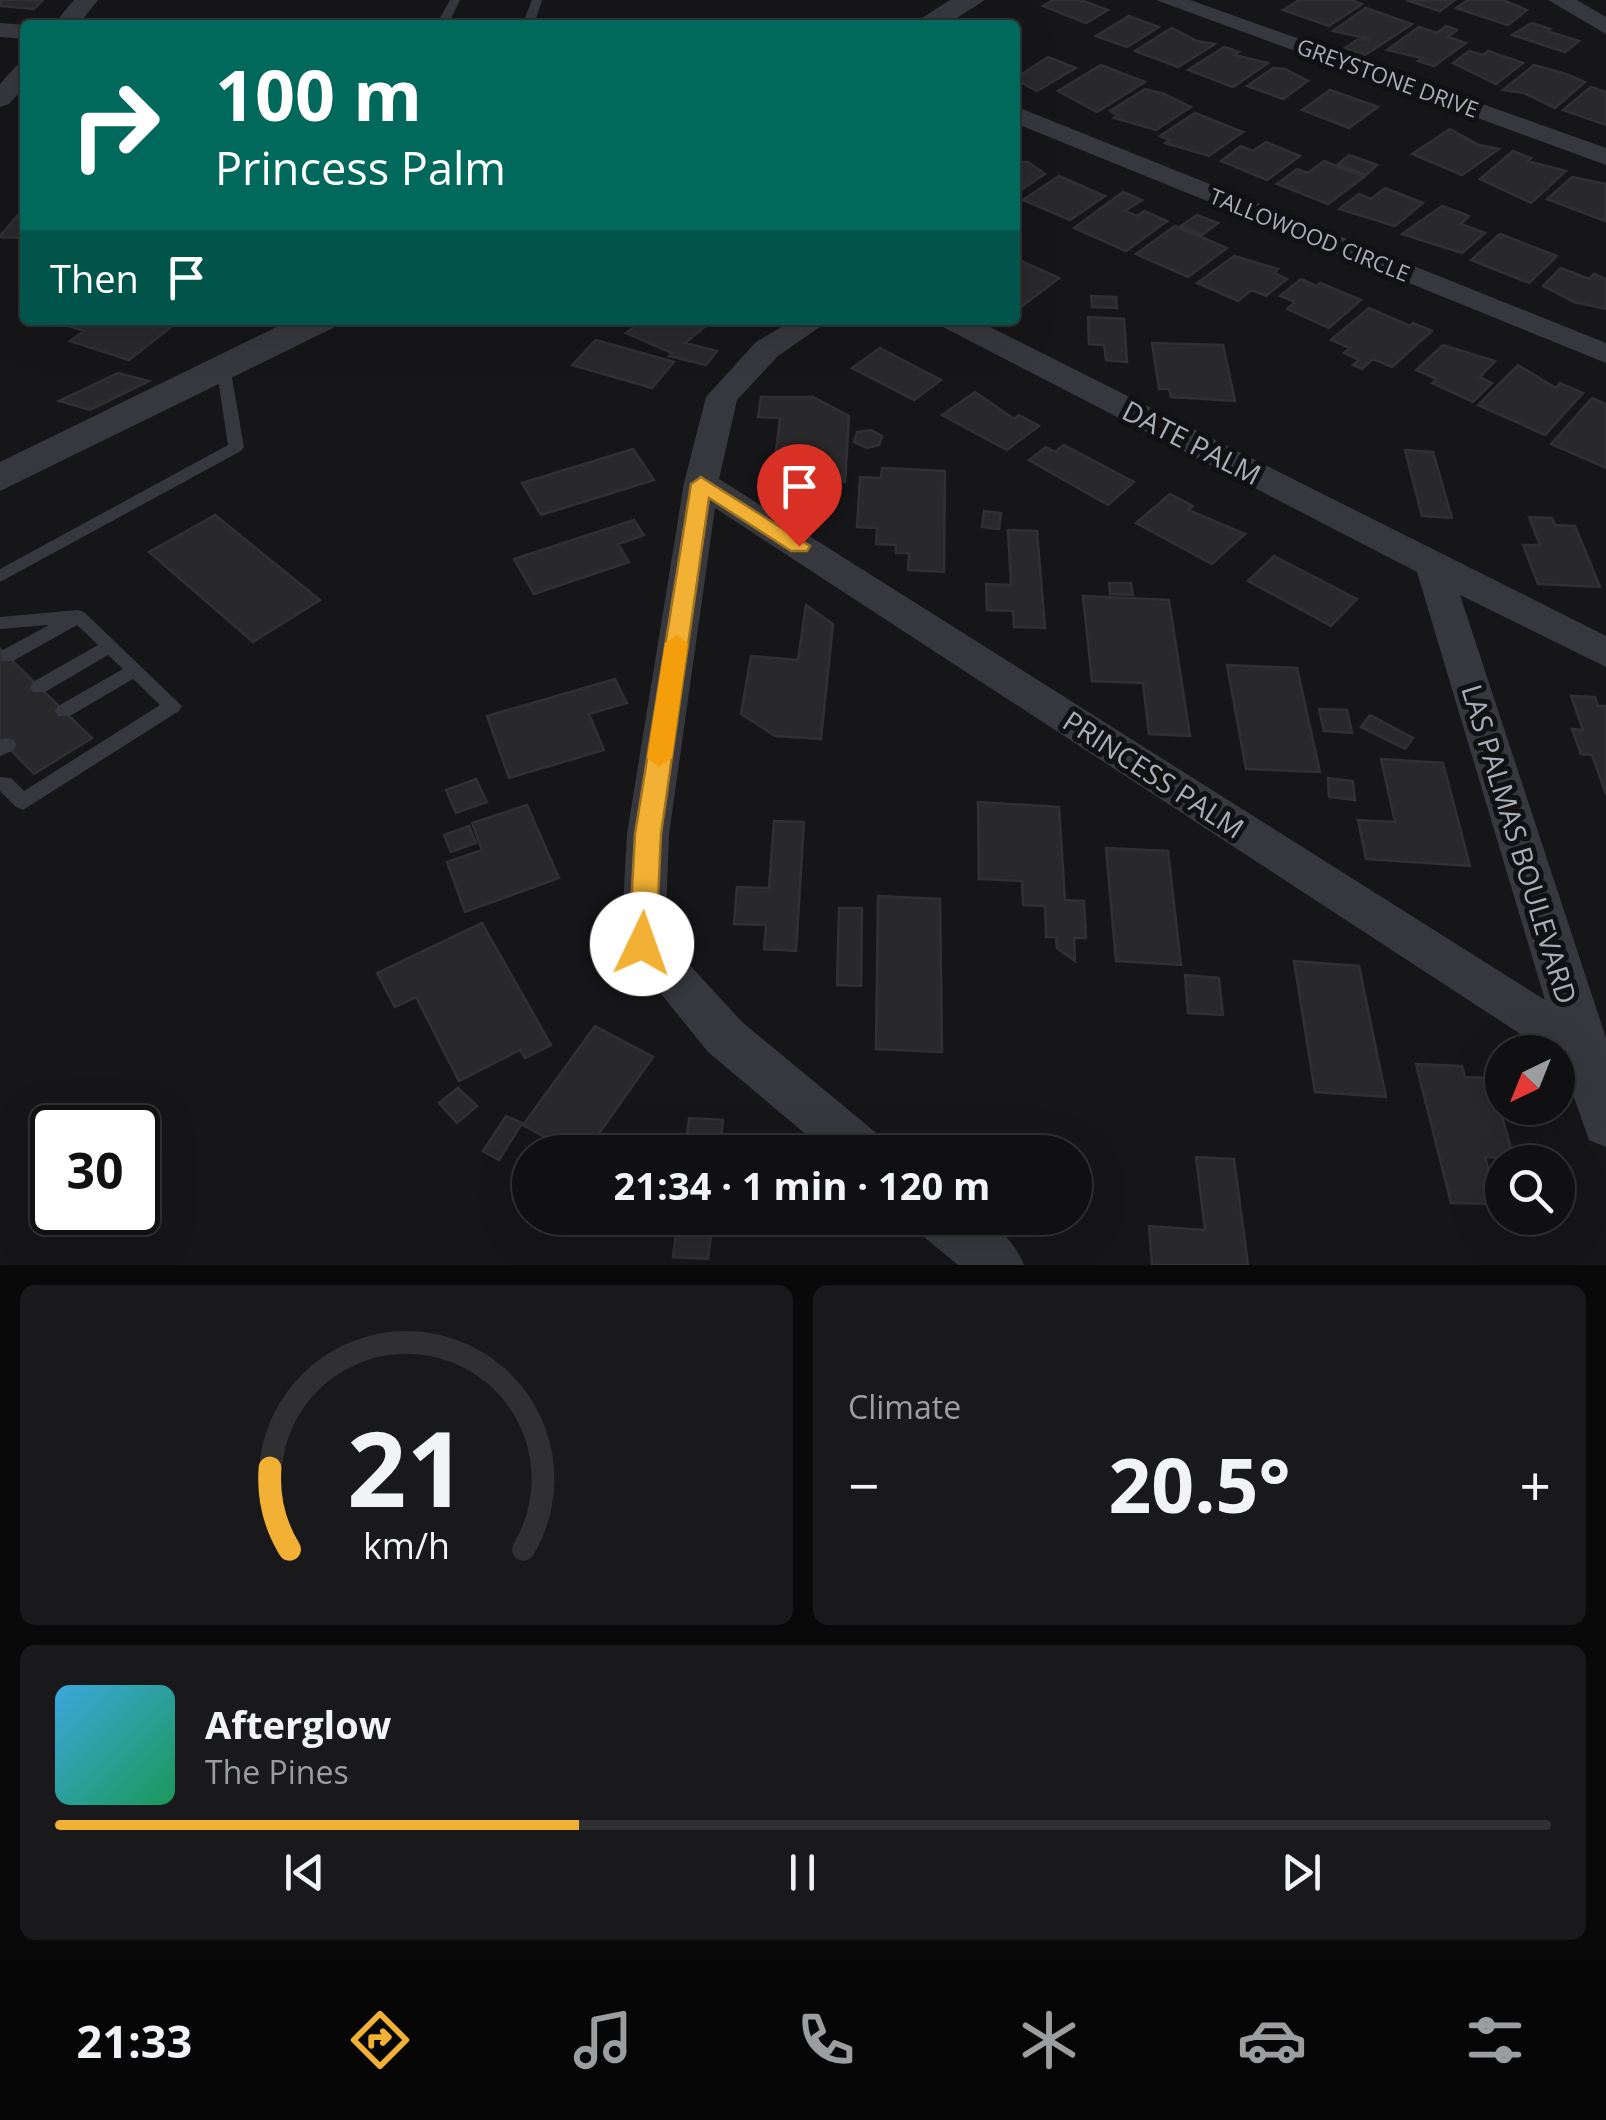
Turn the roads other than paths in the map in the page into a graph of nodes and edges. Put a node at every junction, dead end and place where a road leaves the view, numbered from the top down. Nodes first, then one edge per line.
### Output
1 (86, 0) edge
2 (971, 0) edge
3 (1168, 0) edge
4 (1560, 0) edge
5 (68, 20) edge
6 (934, 20) edge
7 (1606, 27) edge
8 (20, 77) edge
9 (0, 99) edge
10 (1020, 116) edge
11 (1606, 157) edge
12 (309, 325) edge
13 (807, 325) edge
14 (962, 325) edge
15 (1606, 354) edge
16 (223, 366) junction
17 (0, 478) edge
18 (701, 484) junction
19 (1433, 564) junction
20 (0, 576) edge
21 (78, 616) junction
22 (0, 622) edge
23 (110, 646) junction
24 (1606, 653) edge
25 (7, 656) dead end
26 (135, 670) junction
27 (39, 687) dead end
28 (64, 712) dead end
29 (1, 782) edge
30 (1594, 1056) edge
31 (1606, 1124) edge
32 (842, 1135) edge
33 (962, 1235) edge
34 (998, 1265) edge

1 - 5 street
2 - 6 street
3 - 11 street, GREYSTONE DRIVE
4 - 7 street
8 - 9 street
10 - 15 street, TALLOWOOD CIRCLE
12 - 16 street
13 - 18 street
14 - 19 street, DATE PALM
16 - 17 street
16 - 20 lane
18 - 30 street, PRINCESS PALM
18 - 32 street
19 - 24 street, DATE PALM
19 - 30 street, LAS PALMAS BOULEVARD
21 - 22 lane
21 - 23 lane
21 - 25 lane
23 - 26 lane
23 - 27 lane
26 - 28 lane
26 - 29 lane
30 - 31 street, LAS PALMAS BOULEVARD
33 - 34 street

